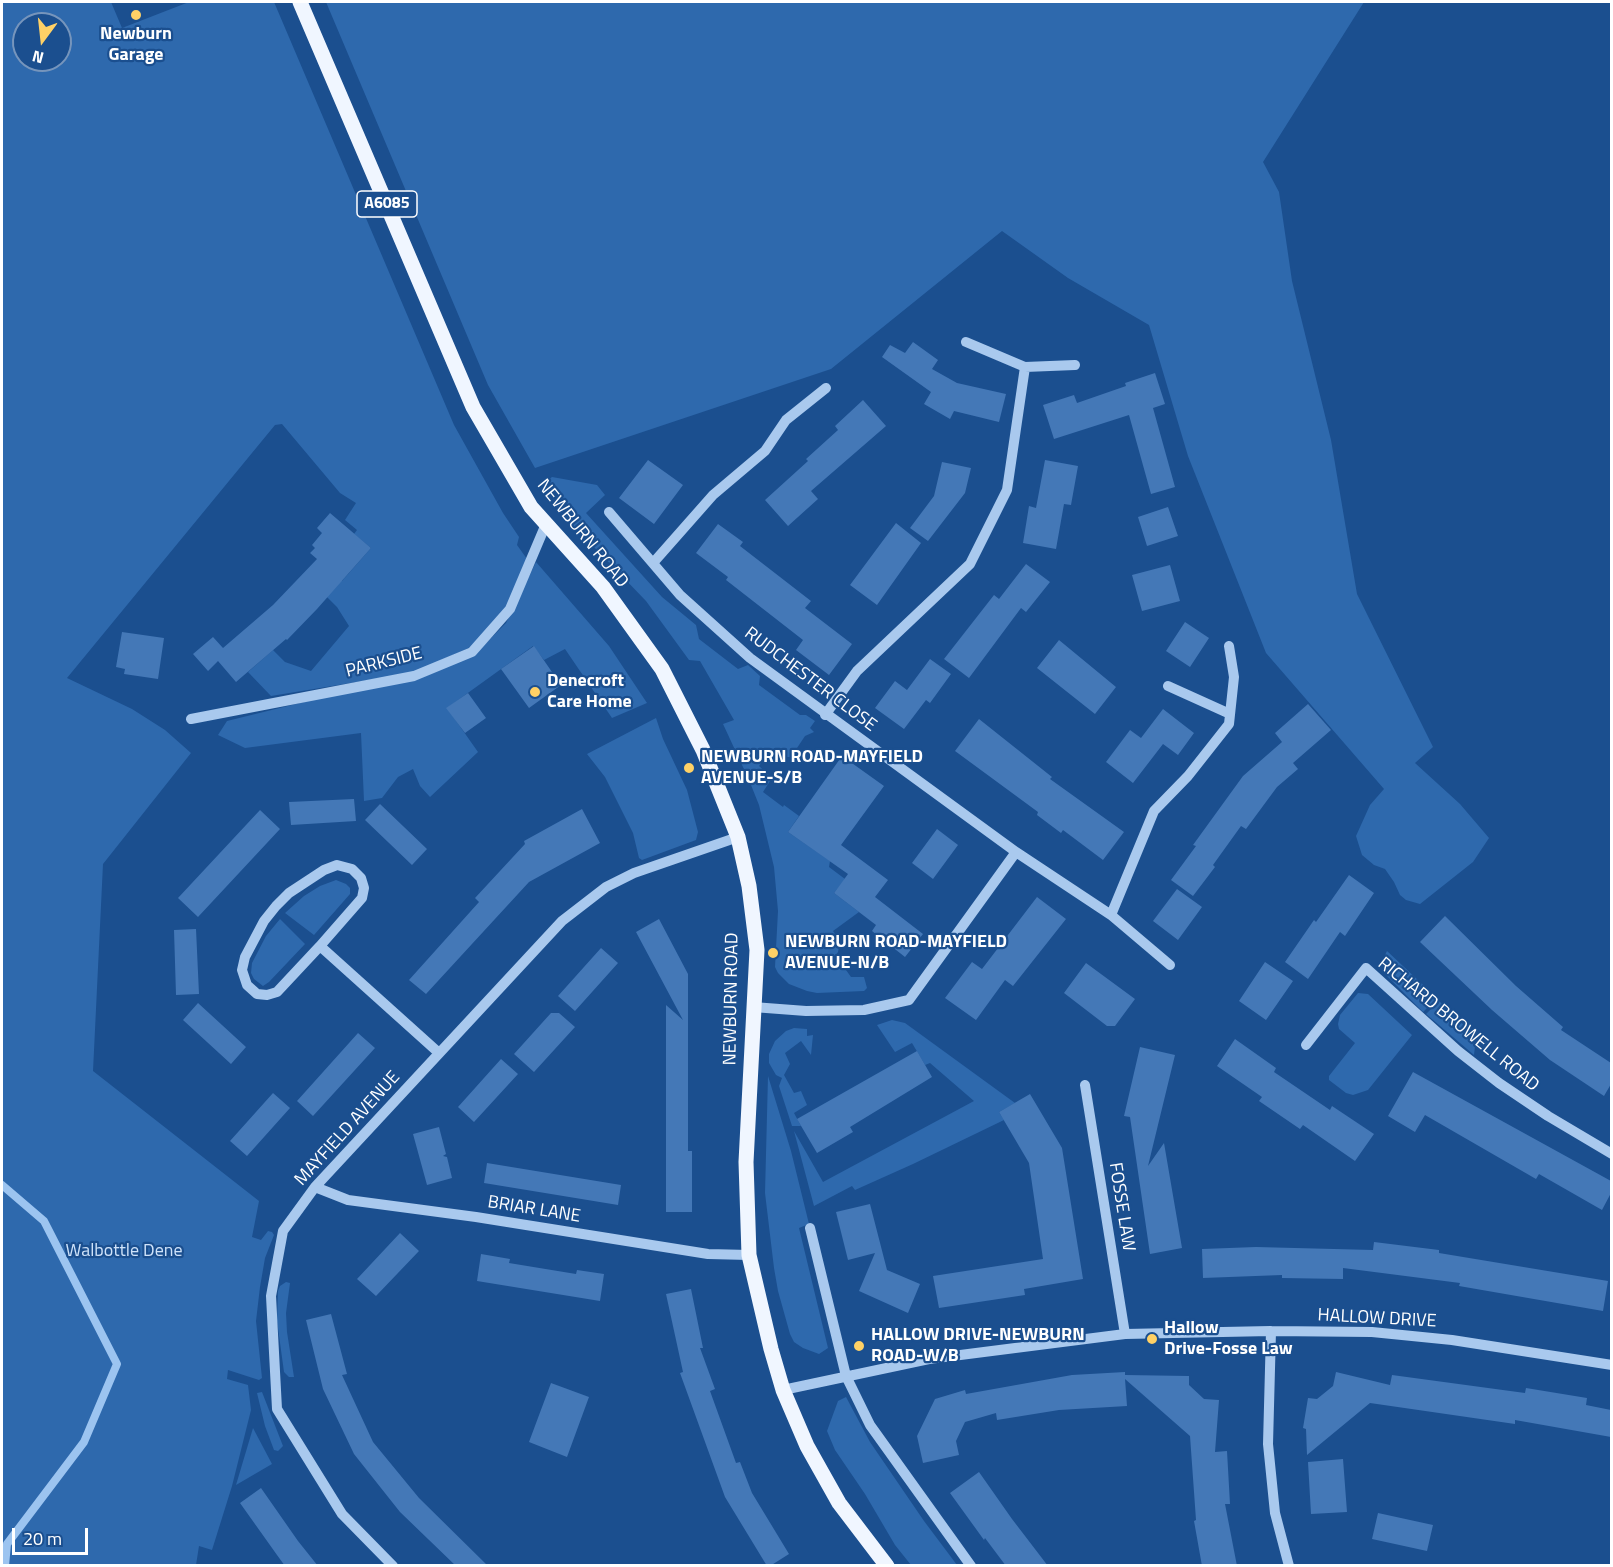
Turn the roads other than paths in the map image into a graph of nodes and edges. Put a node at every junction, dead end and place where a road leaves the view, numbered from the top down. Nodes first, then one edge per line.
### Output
1 (300, 2) edge
2 (966, 342) dead end
3 (1075, 365) dead end
4 (1025, 367) junction
5 (826, 388) dead end
6 (609, 512) dead end
7 (546, 524) junction
8 (653, 563) junction
9 (1228, 646) dead end
10 (1168, 687) dead end
11 (1230, 714) junction
12 (825, 715) junction
13 (191, 719) dead end
14 (738, 837) junction
15 (1016, 852) junction
16 (1111, 915) junction
17 (320, 946) junction
18 (1170, 965) dead end
19 (753, 1007) junction
20 (1306, 1045) dead end
21 (439, 1053) junction
22 (1085, 1085) dead end
23 (1611, 1154) edge
24 (315, 1187) junction
25 (810, 1228) dead end
26 (749, 1255) junction
27 (1271, 1331) junction
28 (1125, 1334) junction
29 (1611, 1365) edge
30 (846, 1376) junction
31 (783, 1390) junction
32 (393, 1566) edge
33 (887, 1566) edge
34 (971, 1566) edge
35 (1289, 1566) edge

1 - 7 main road, NEWBURN ROAD / A6085
2 - 4 street
3 - 4 street
4 - 12 street
5 - 8 street
6 - 8 street, RUDCHESTER CLOSE
7 - 13 street, PARKSIDE
7 - 14 main road, NEWBURN ROAD / A6085
8 - 12 street, RUDCHESTER CLOSE
9 - 11 street
10 - 11 street
11 - 16 street
12 - 15 street, RUDCHESTER CLOSE
14 - 19 main road, NEWBURN ROAD / A6085
14 - 21 street, MAYFIELD AVENUE
15 - 16 street, RUDCHESTER CLOSE
15 - 19 street
16 - 18 street, RUDCHESTER CLOSE
17 - 17 street
17 - 21 street
19 - 26 main road, NEWBURN ROAD / A6085
20 - 23 street, RICHARD BROWELL ROAD
21 - 24 street, MAYFIELD AVENUE
22 - 28 street, FOSSE LAW
24 - 26 street, BRIAR LANE
24 - 32 street, MAYFIELD AVENUE
25 - 30 street
26 - 31 main road, NEWBURN ROAD / A6085
27 - 28 street, HALLOW DRIVE
27 - 29 street, HALLOW DRIVE
27 - 35 street
28 - 30 street, HALLOW DRIVE
30 - 31 street, HALLOW DRIVE
30 - 34 street
31 - 33 main road, NEWBURN ROAD / A6085

